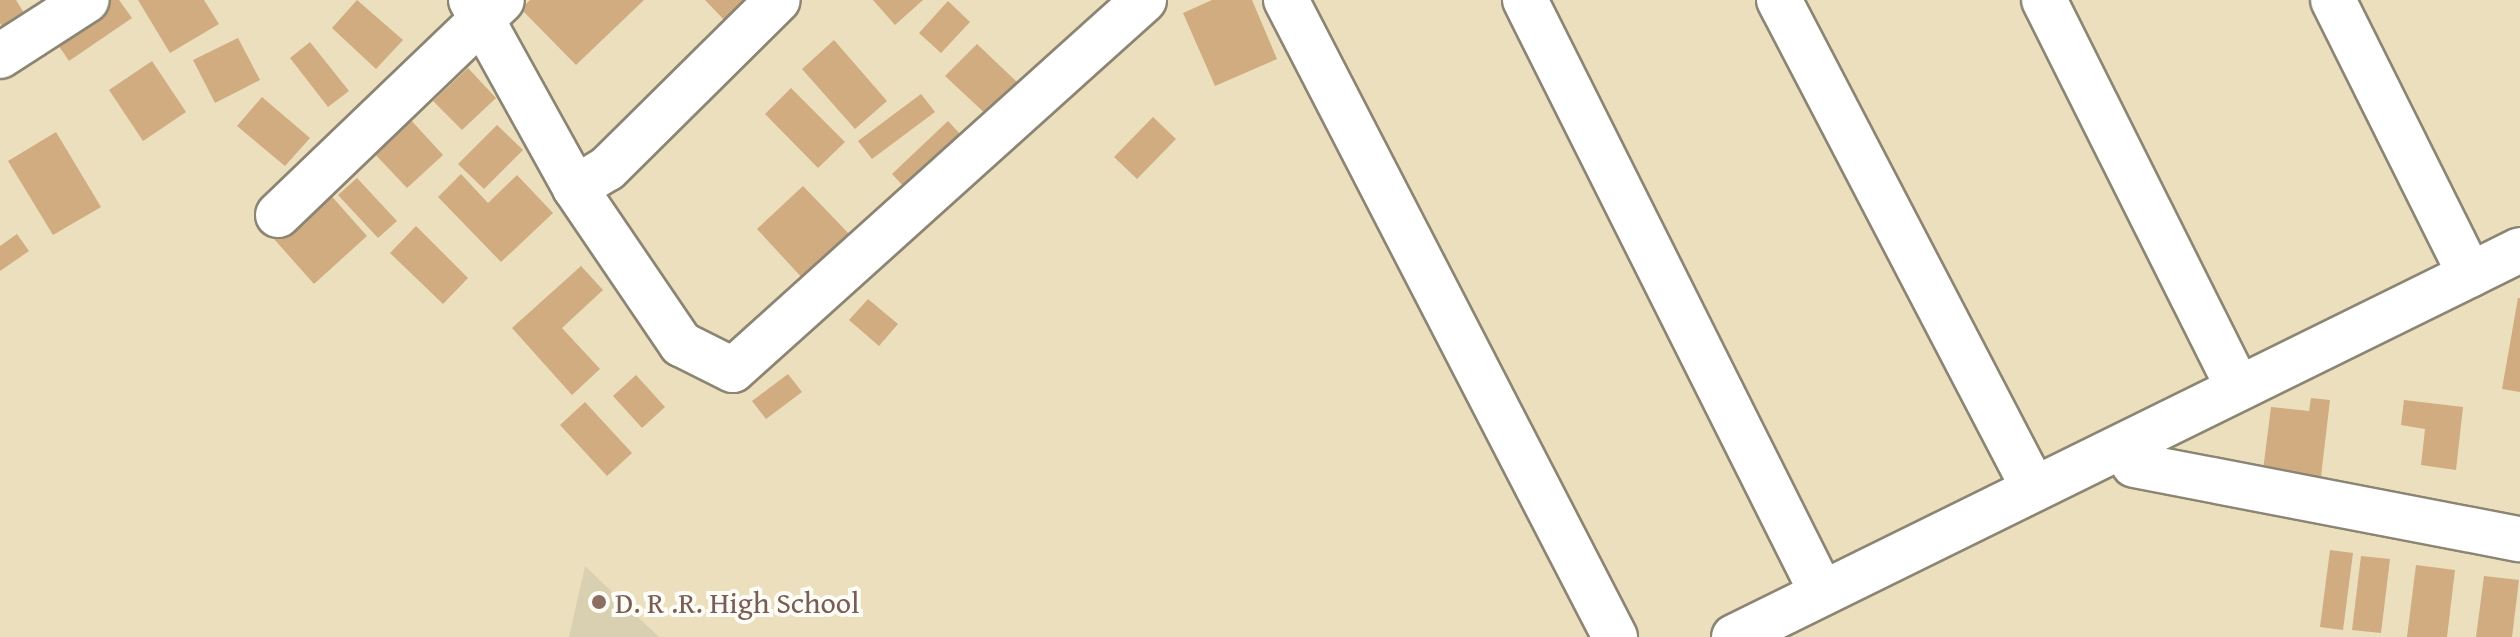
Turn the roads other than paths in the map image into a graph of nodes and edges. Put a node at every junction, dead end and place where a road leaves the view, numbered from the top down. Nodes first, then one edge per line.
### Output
1 (87, 0) edge
2 (778, 0) edge
3 (1144, 0) edge
4 (1286, 0) edge
5 (1525, 0) edge
6 (1779, 0) edge
7 (2044, 0) edge
8 (2333, 0) edge
9 (485, 7) edge
10 (0, 56) edge
11 (575, 188) junction
12 (278, 215) dead end
13 (2520, 250) edge
14 (2470, 275) junction
15 (2238, 388) junction
16 (2134, 465) dead end
17 (2034, 489) junction
18 (2520, 539) edge
19 (1822, 593) junction
20 (1615, 637) edge
21 (1734, 637) edge

1 - 10 street
2 - 11 street
3 - 11 street
4 - 20 street
5 - 19 street
6 - 17 street
7 - 15 street
8 - 14 street
9 - 11 street
9 - 12 street
13 - 14 street
14 - 15 street
15 - 17 street
16 - 18 street
17 - 19 street
19 - 21 street

